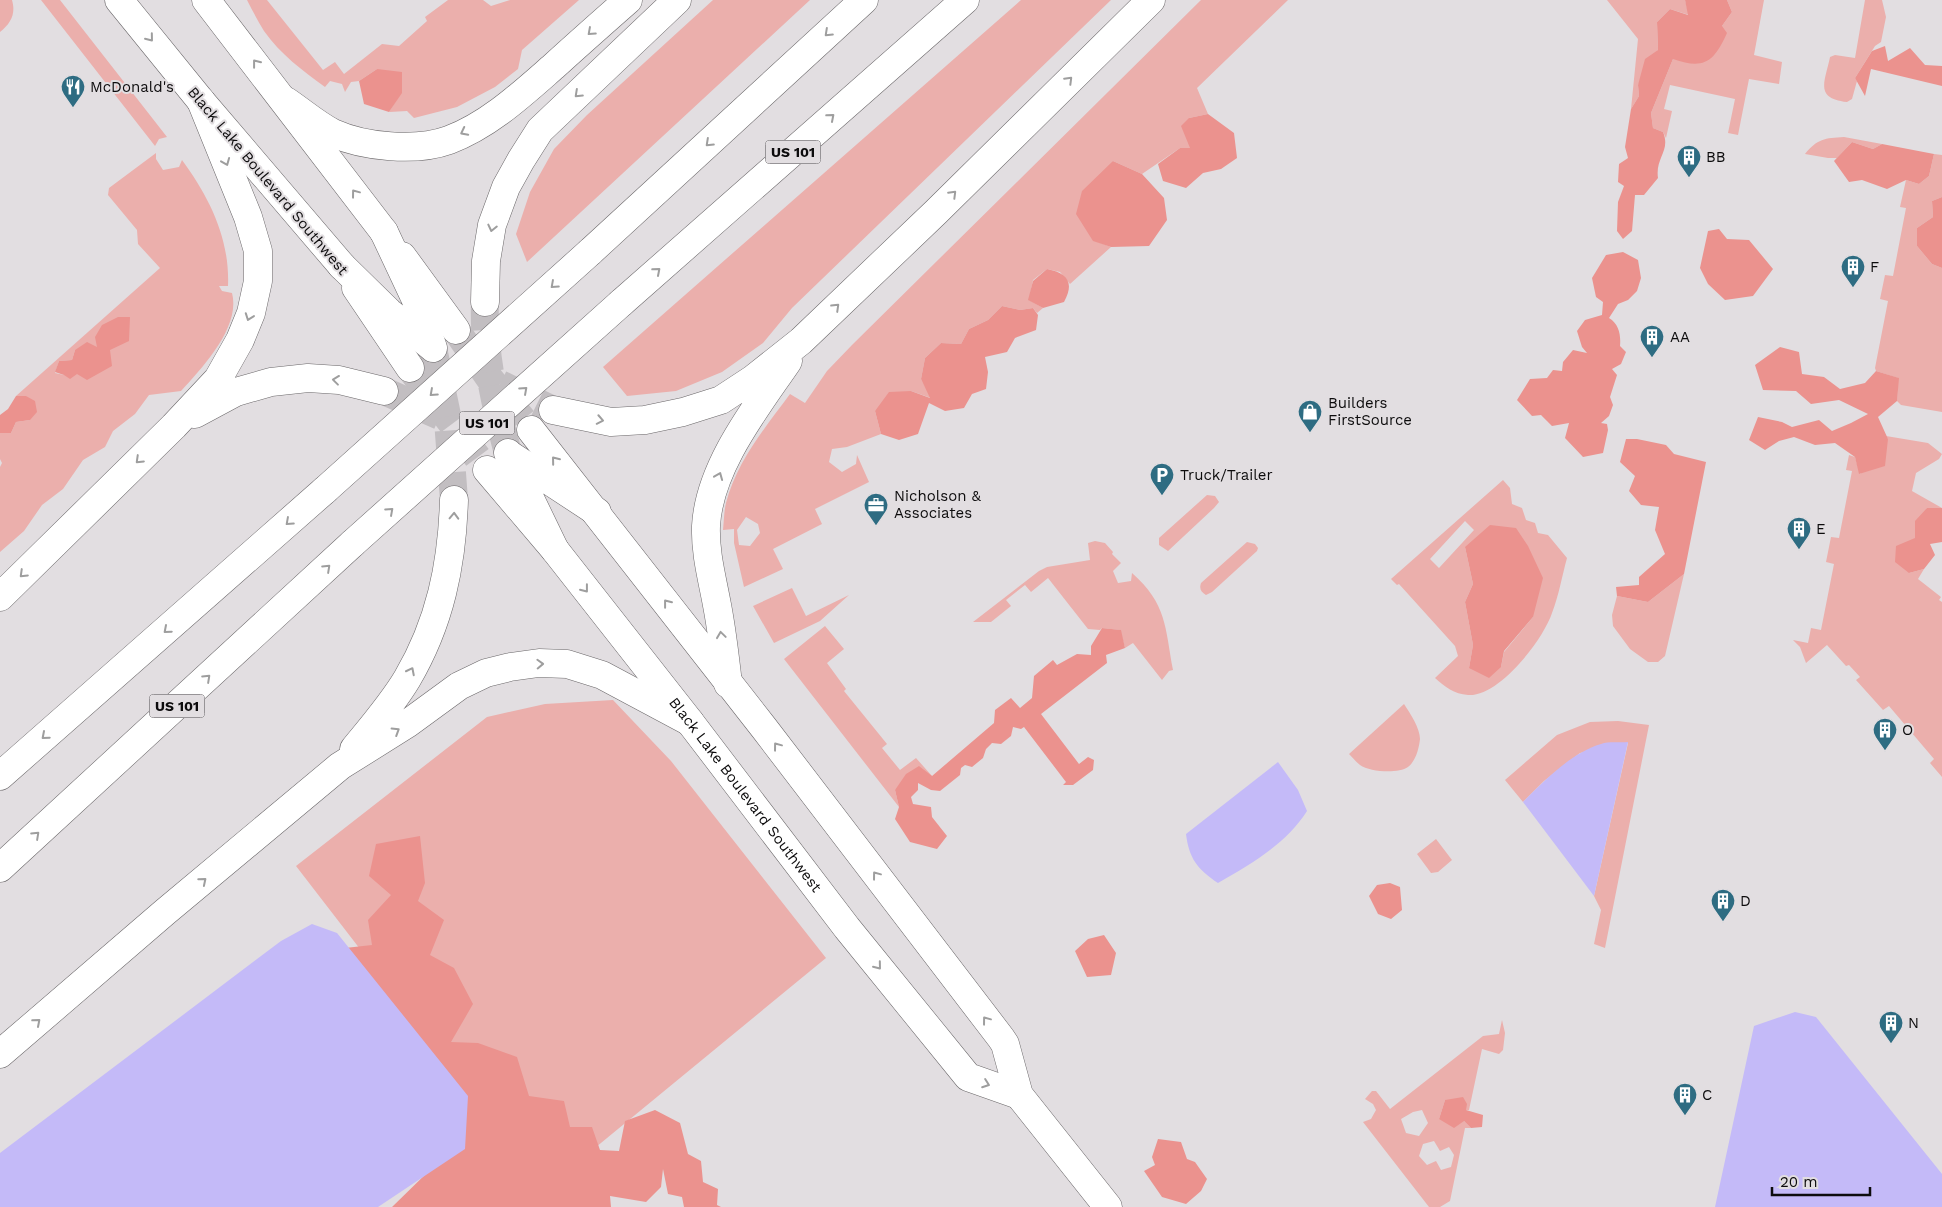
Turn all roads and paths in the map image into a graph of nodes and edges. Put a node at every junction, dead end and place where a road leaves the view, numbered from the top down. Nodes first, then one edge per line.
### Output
1 (119, 0) edge
2 (206, 0) edge
3 (628, 0) edge
4 (677, 0) edge
5 (864, 0) edge
6 (965, 0) edge
7 (1150, 0) edge
8 (201, 101) junction
9 (286, 101) junction
10 (384, 232) junction
11 (342, 266) junction
12 (484, 302) tunnel mouth
13 (456, 330) tunnel mouth
14 (801, 340) junction
15 (410, 368) tunnel mouth
16 (384, 391) tunnel mouth
17 (553, 410) tunnel mouth
18 (174, 426) junction
19 (531, 430) tunnel mouth
20 (488, 470) tunnel mouth
21 (454, 500) tunnel mouth
22 (597, 512) junction
23 (555, 550) junction
24 (0, 597) edge
25 (728, 684) junction
26 (690, 722) junction
27 (340, 766) junction
28 (0, 776) edge
29 (0, 868) edge
30 (0, 1054) edge
31 (1019, 1095) junction
32 (1108, 1207) edge

1 -> 8 main road, Black Lake Boulevard Southwest
9 -> 2 main road
3 -> 9 main road
4 -> 12 main road
5 -> 28 main road, bridge
29 -> 6 main road, US 101, bridge
14 -> 7 main road
8 - 11 main road, Black Lake Boulevard Southwest
8 -> 18 main road
10 -> 9 main road
10 - 11 main road
10 - 13 main road
11 - 15 main road, Black Lake Boulevard Southwest
17 -> 14 main road
25 -> 14 main road
16 -> 18 main road
18 -> 24 main road
22 -> 19 main road
20 - 23 main road, Black Lake Boulevard Southwest
27 -> 21 main road
22 - 23 main road
25 -> 22 main road
23 -> 26 main road, Black Lake Boulevard Southwest
31 -> 25 main road
27 -> 26 main road
26 -> 31 main road, Black Lake Boulevard Southwest
30 -> 27 main road
31 - 32 main road

